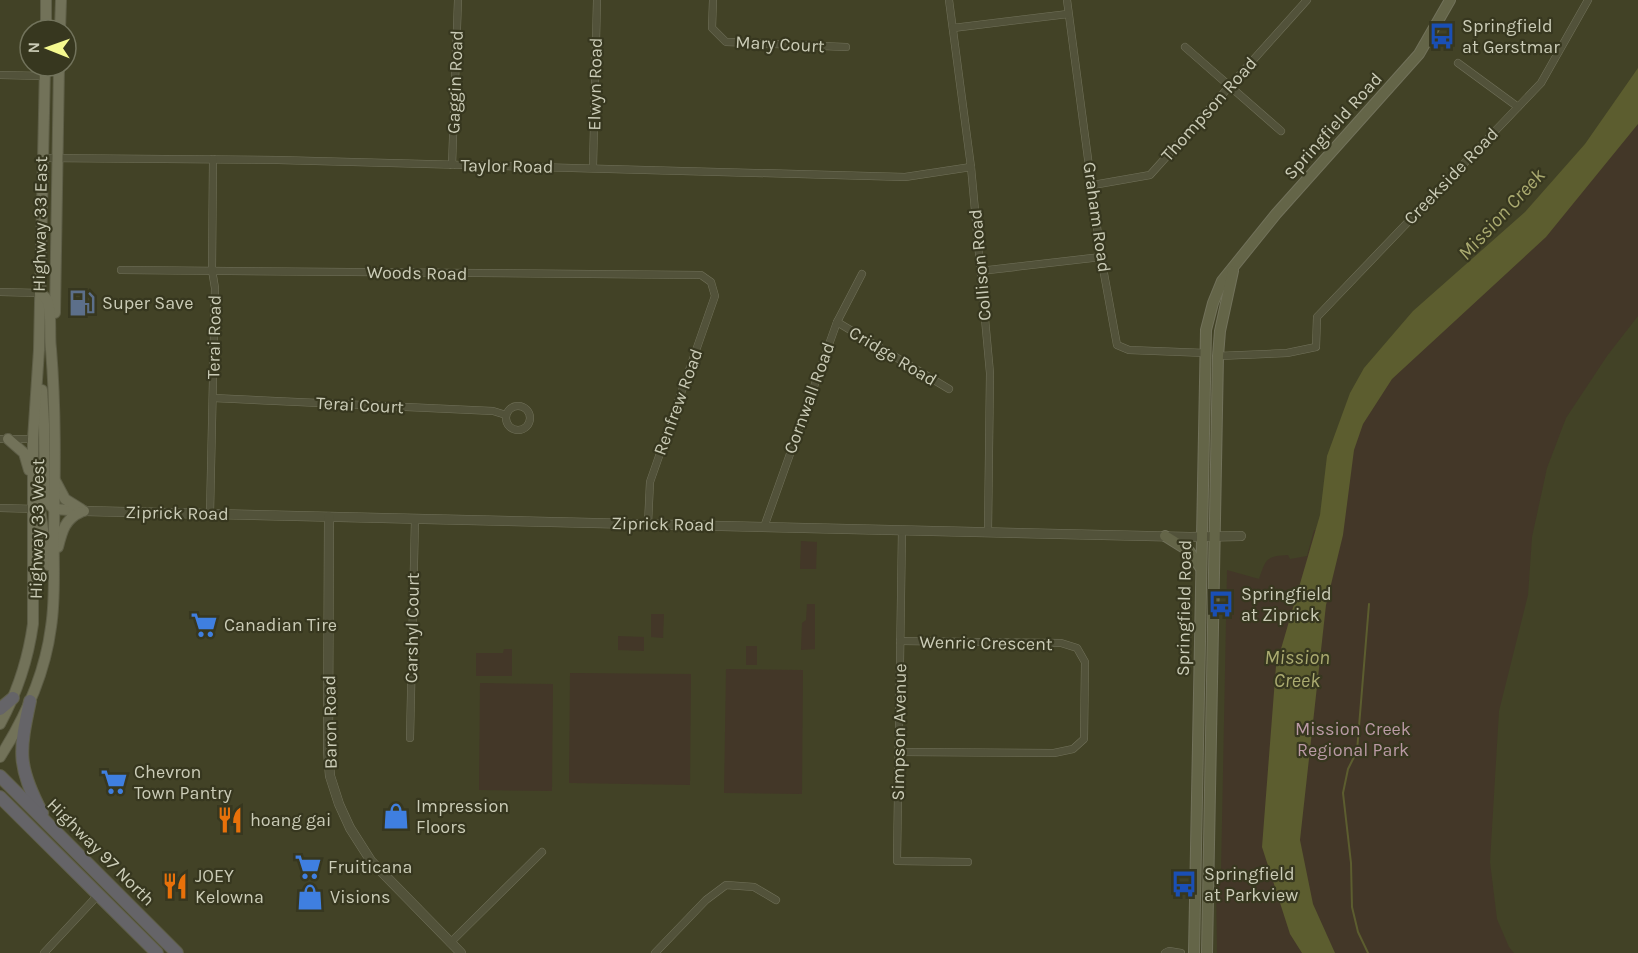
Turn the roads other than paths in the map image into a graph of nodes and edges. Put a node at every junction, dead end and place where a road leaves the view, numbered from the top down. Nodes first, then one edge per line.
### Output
1 (46, 0) edge
2 (61, 0) edge
3 (458, 0) edge
4 (597, 0) edge
5 (713, 0) edge
6 (949, 0) edge
7 (1067, 0) edge
8 (1307, 0) edge
9 (1449, 0) edge
10 (1588, 0) edge
11 (1068, 14) junction
12 (46, 18) edge
13 (60, 18) edge
14 (953, 28) junction
15 (1185, 46) dead end
16 (846, 47) dead end
17 (1458, 63) dead end
18 (18, 73) edge
19 (0, 75) edge
20 (45, 78) edge
21 (60, 78) edge
22 (1230, 87) junction
23 (1518, 107) junction
24 (1281, 131) dead end
25 (43, 158) junction
26 (58, 158) junction
27 (213, 159) junction
28 (452, 165) junction
29 (593, 167) junction
30 (971, 167) junction
31 (1093, 185) junction
32 (1101, 257) junction
33 (121, 270) dead end
34 (212, 270) junction
35 (1233, 270) junction
36 (980, 271) junction
37 (862, 274) dead end
38 (711, 282) joint
39 (0, 292) edge
40 (40, 293) junction
41 (837, 322) junction
42 (39, 350) junction
43 (1206, 353) junction
44 (1218, 356) junction
45 (54, 382) junction
46 (949, 389) dead end
47 (213, 398) junction
48 (506, 415) dead end
49 (4, 439) edge
50 (33, 440) junction
51 (54, 475) junction
52 (32, 491) junction
53 (0, 508) edge
54 (36, 509) junction
55 (54, 509) junction
56 (84, 511) junction
57 (210, 514) junction
58 (329, 517) junction
59 (414, 519) junction
60 (648, 524) junction
61 (764, 526) junction
62 (902, 530) junction
63 (988, 532) junction
64 (1165, 536) junction
65 (1241, 536) dead end
66 (1201, 537) junction
67 (1215, 537) junction
68 (53, 564) junction
69 (1201, 570) junction
70 (53, 595) junction
71 (900, 641) junction
72 (13, 698) junction
73 (30, 701) junction
74 (0, 709) edge
75 (0, 724) edge
76 (410, 738) dead end
77 (899, 752) junction
78 (0, 757) edge
79 (0, 776) edge
80 (0, 797) edge
81 (0, 810) edge
82 (15, 812) junction
83 (49, 825) junction
84 (542, 852) dead end
85 (968, 862) dead end
86 (99, 894) junction
87 (122, 898) junction
88 (776, 900) dead end
89 (450, 943) junction
90 (44, 953) edge
91 (157, 953) edge
92 (177, 953) edge
93 (461, 953) edge
94 (655, 953) edge
95 (1165, 953) edge
96 (1181, 953) edge
97 (1194, 953) edge
98 (1207, 953) edge

1 - 12 main road
2 - 13 main road
3 - 28 street, Gaggin Road
4 - 29 street, Elwyn Road
5 - 16 street, Mary Court
6 - 14 street, Collison Road
7 - 11 street, Graham Road
8 - 22 street, Thompson Road
9 - 35 main road, Springfield Road
10 - 23 street, Creekside Road
11 - 14 street
11 - 31 street, Graham Road
14 - 30 street, Collison Road
15 - 22 street
17 - 23 street
18 - 19 street
20 - 25 main road, Highway 33 West
21 - 26 main road, Highway 33 East
22 - 24 street
22 - 31 street, Thompson Road
23 - 44 street, Creekside Road
25 - 26 street, Taylor Road
25 - 40 main road, Highway 33 West
26 - 27 street, Taylor Road
26 - 45 main road, Highway 33 East
27 - 28 street, Taylor Road
27 - 34 street, Terai Road
28 - 29 street, Taylor Road
29 - 30 street, Taylor Road
30 - 36 street, Collison Road
31 - 32 street, Graham Road
32 - 36 street
32 - 43 street, Graham Road
33 - 34 street, Woods Road
34 - 38 street, Woods Road
34 - 47 street, Terai Road
35 - 43 main road, Springfield Road
35 - 44 main road, Springfield Road
36 - 63 street, Collison Road
37 - 41 street, Cornwall Road
38 - 60 street, Renfrew Road
39 - 40 street
40 - 42 main road, Highway 33 West
40 - 45 main road, Highway 33 West
41 - 46 street, Cridge Road
41 - 61 street, Cornwall Road
42 - 50 main road, Highway 33 West
42 - 55 main road
43 - 66 main road, Springfield Road
44 - 67 main road, Springfield Road
45 - 51 main road, Highway 33 West
47 - 48 street, Terai Court
47 - 57 street, Terai Road
49 - 50 street
49 - 52 main road
50 - 52 main road, Highway 33 West
50 - 54 main road
51 - 55 main road, Highway 33 West
51 - 56 main road
52 - 54 main road, Highway 33 West
53 - 54 street
54 - 55 street
54 - 70 main road
54 - 72 main road, Highway 33 West
55 - 56 main road
55 - 68 main road, Highway 33 West
56 - 57 street, Ziprick Road
56 - 68 main road
57 - 58 street, Ziprick Road
58 - 59 street, Ziprick Road
58 - 89 street, Baron Road
59 - 60 street, Ziprick Road
59 - 76 street, Carshyl Court
60 - 61 street, Ziprick Road
61 - 62 street, Ziprick Road
62 - 63 street, Ziprick Road
62 - 71 street, Simpson Avenue
63 - 64 street, Ziprick Road
64 - 66 street, Ziprick Road
64 - 69 main road
65 - 67 street, Ziprick Road
66 - 67 street, Ziprick Road
66 - 69 main road, Springfield Road
67 - 98 main road, Springfield Road
68 - 70 main road, Highway 33 West
69 - 97 main road, Springfield Road
70 - 73 main road, Highway 33 West
71 - 77 street, Simpson Avenue
71 - 77 street, Wenric Crescent
72 - 74 highway
72 - 75 main road, Highway 33 West
73 - 78 main road, Highway 33 West
73 - 83 highway
77 - 85 street, Simpson Avenue
79 - 83 highway, Highway 97 North
80 - 82 highway, Highway 97 North
81 - 82 highway
82 - 86 highway, Highway 97 North
83 - 87 highway, Highway 97 North
84 - 89 street
86 - 87 highway
86 - 90 street
86 - 91 highway, Highway 97 North
87 - 92 highway, Highway 97 North
88 - 94 street
89 - 93 street, Baron Road
95 - 96 street

